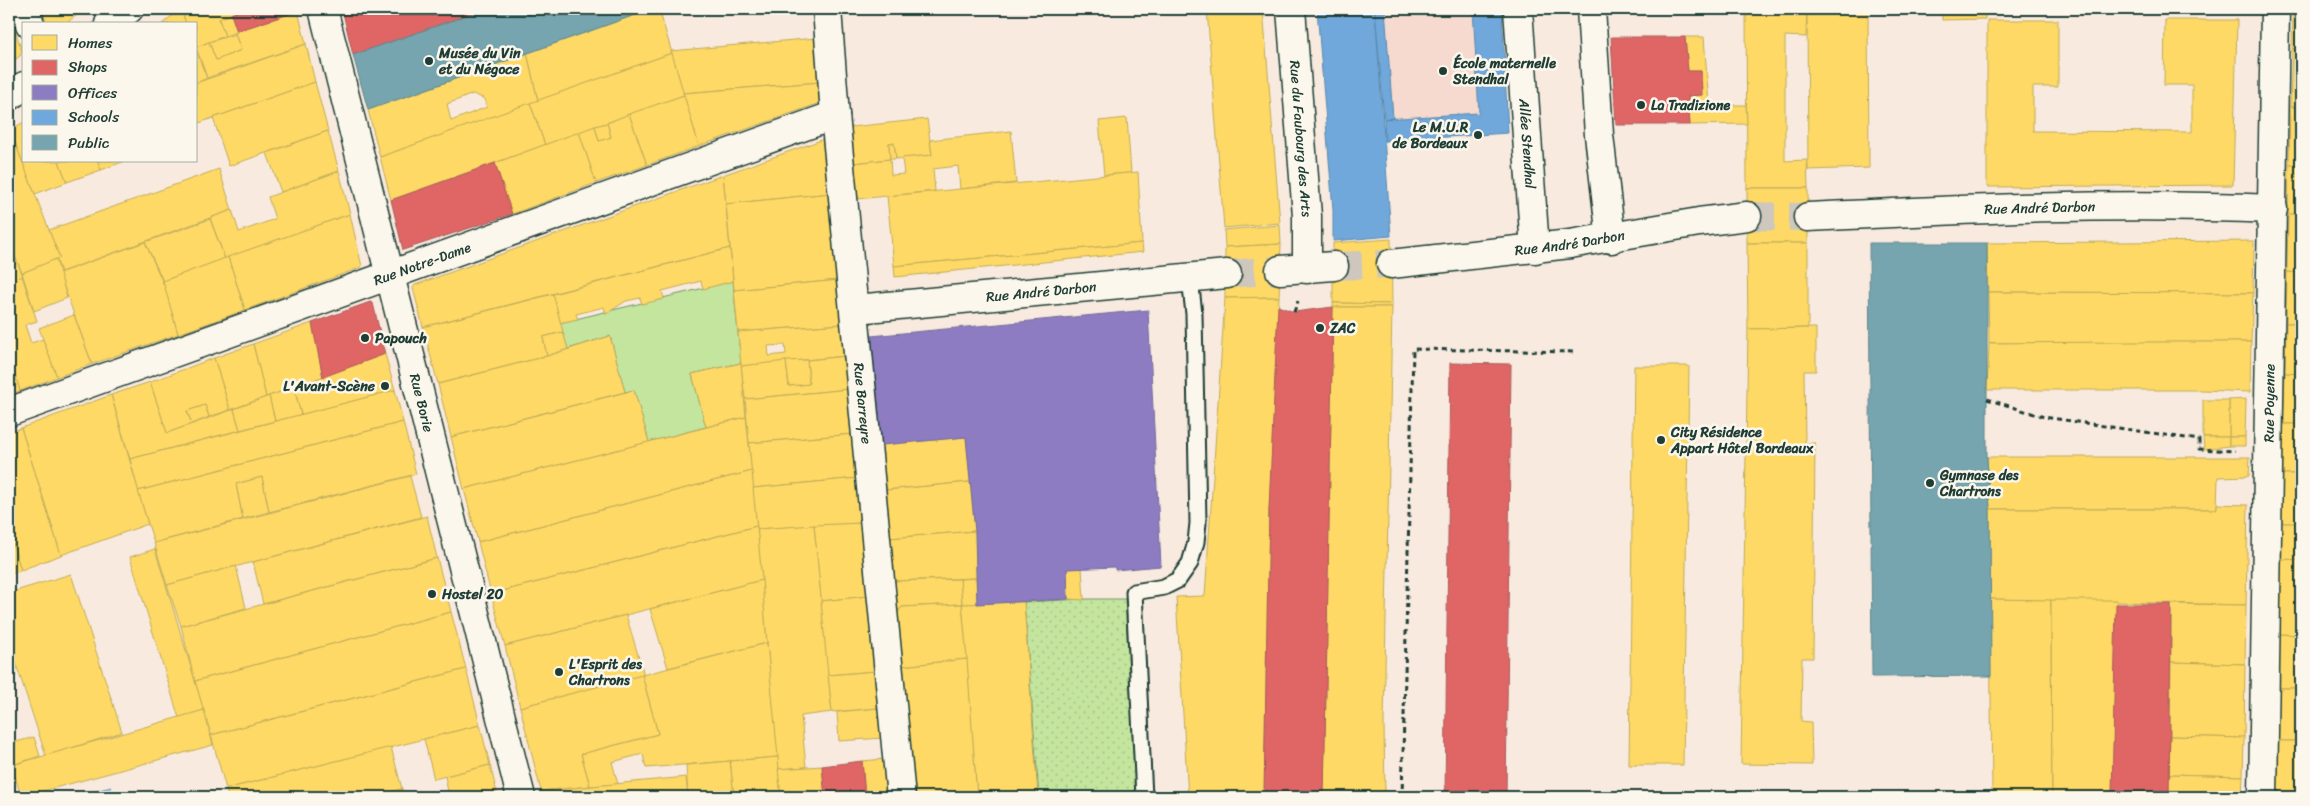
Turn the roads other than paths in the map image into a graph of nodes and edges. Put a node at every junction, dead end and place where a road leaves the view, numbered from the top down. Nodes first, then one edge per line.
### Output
1 (25, 9) edge
2 (129, 9) edge
3 (323, 9) edge
4 (827, 9) edge
5 (1291, 9) edge
6 (1518, 9) edge
7 (1591, 9) edge
8 (2275, 9) edge
9 (29, 22) edge
10 (112, 22) edge
11 (22, 87) edge
12 (9, 96) edge
13 (835, 115) junction
14 (2273, 209) junction
15 (1747, 216) tunnel mouth
16 (1808, 217) tunnel mouth
17 (1610, 239) junction
18 (1535, 249) junction
19 (1392, 264) tunnel mouth
20 (1334, 266) tunnel mouth
21 (1280, 270) tunnel mouth
22 (1307, 270) junction
23 (1227, 274) tunnel mouth
24 (390, 275) junction
25 (1190, 278) junction
26 (856, 309) junction
27 (9, 412) edge
28 (522, 797) edge
29 (902, 797) edge
30 (1144, 797) edge
31 (2263, 797) edge

1 - 9 street
2 - 10 street
3 - 24 street, Rue Borie
4 - 13 street, Rue Barreyre
5 - 22 street, Rue du Faubourg des Arts
6 - 18 street, Allée Stendhal
7 - 17 street
8 - 14 street, Rue Poyenne
11 - 12 street
13 - 24 street, Rue Notre-Dame
13 - 26 street, Rue Barreyre
14 - 16 street, Rue André Darbon
14 - 31 street, Rue Poyenne
15 - 17 street, Rue André Darbon
17 - 18 street, Rue André Darbon
18 - 19 street, Rue André Darbon
20 - 22 street
21 - 22 street
23 - 25 street, Rue André Darbon
24 - 27 street, Rue Notre-Dame
24 - 28 street, Rue Borie
25 - 26 street, Rue André Darbon
25 - 30 lane
26 - 29 street, Rue Barreyre

